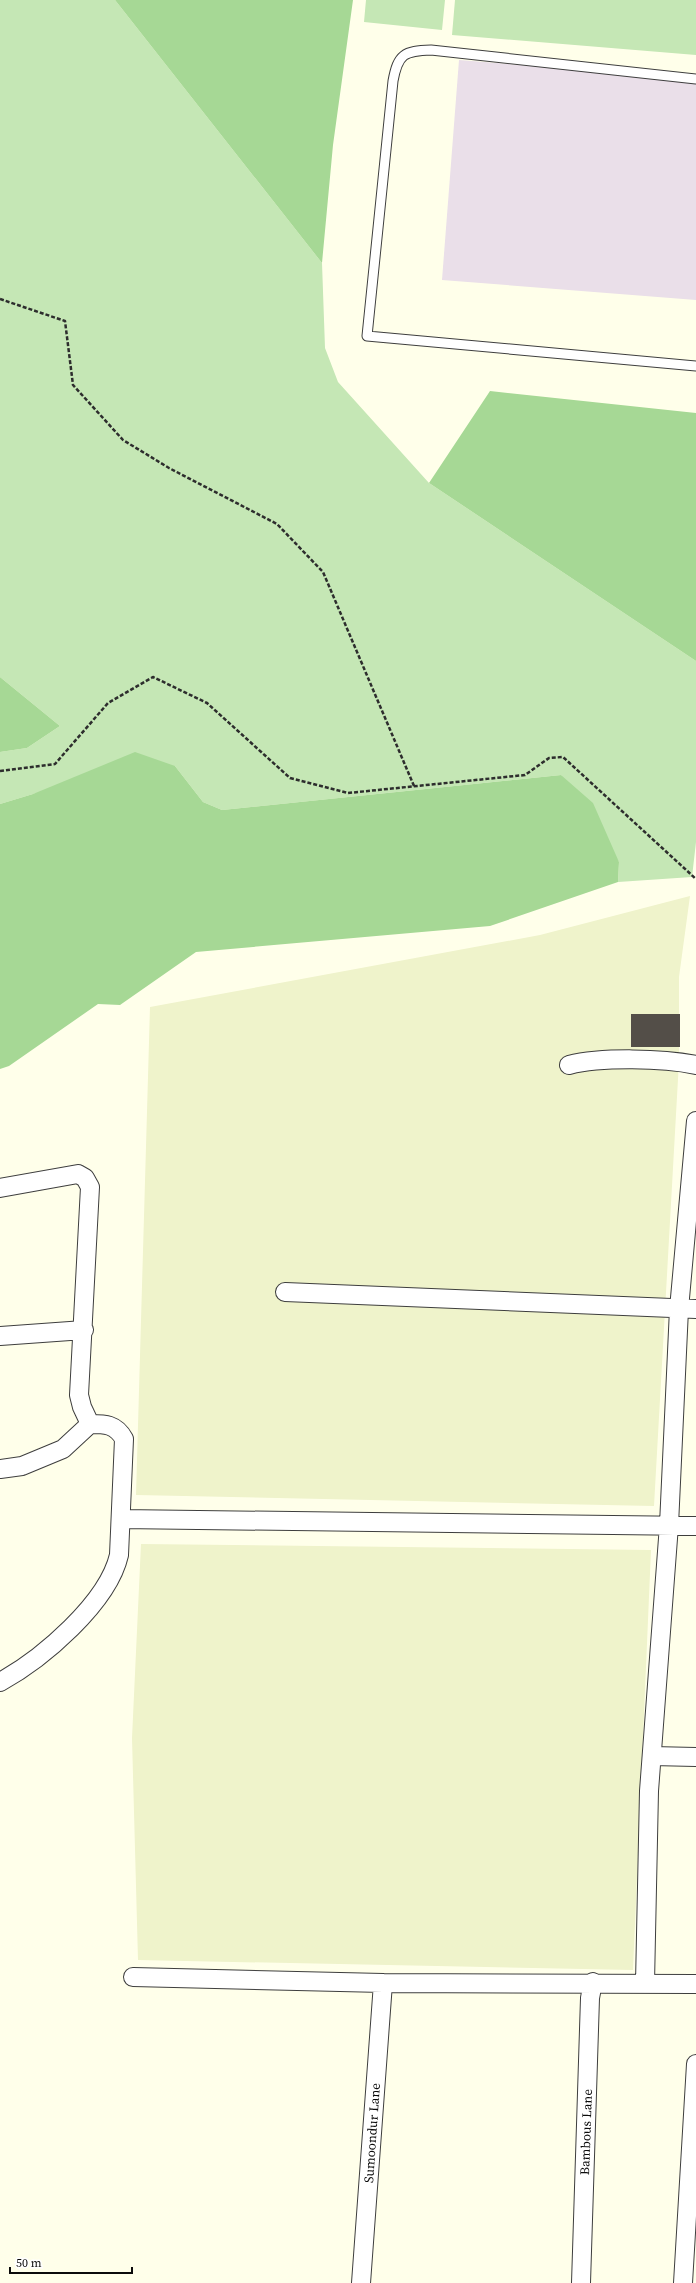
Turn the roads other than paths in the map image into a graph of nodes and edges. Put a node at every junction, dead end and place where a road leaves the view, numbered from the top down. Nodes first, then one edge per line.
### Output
1 (696, 79) edge
2 (696, 366) edge
3 (696, 1064) edge
4 (569, 1065) dead end
5 (696, 1121) edge
6 (0, 1188) edge
7 (284, 1292) dead end
8 (688, 1309) edge
9 (84, 1330) junction
10 (0, 1336) edge
11 (90, 1424) junction
12 (0, 1469) edge
13 (121, 1519) junction
14 (669, 1525) junction
15 (696, 1526) edge
16 (0, 1682) edge
17 (652, 1756) junction
18 (696, 1757) edge
19 (133, 1977) dead end
20 (593, 1982) junction
21 (383, 1983) junction
22 (645, 1983) junction
23 (696, 1984) edge
24 (696, 2064) edge
25 (361, 2283) edge
26 (581, 2283) edge
27 (683, 2283) edge

1 - 2 lane
3 - 4 street
5 - 8 street
6 - 9 street
7 - 8 street
8 - 14 street
9 - 10 street
9 - 11 street
11 - 12 street
11 - 13 street
13 - 14 street
13 - 16 street
14 - 15 street
14 - 17 street
17 - 18 street
17 - 22 street
19 - 21 street
20 - 21 street
20 - 22 street
20 - 26 street, Bambous Lane
21 - 25 street, Sumoondur Lane
22 - 23 street
24 - 27 street

